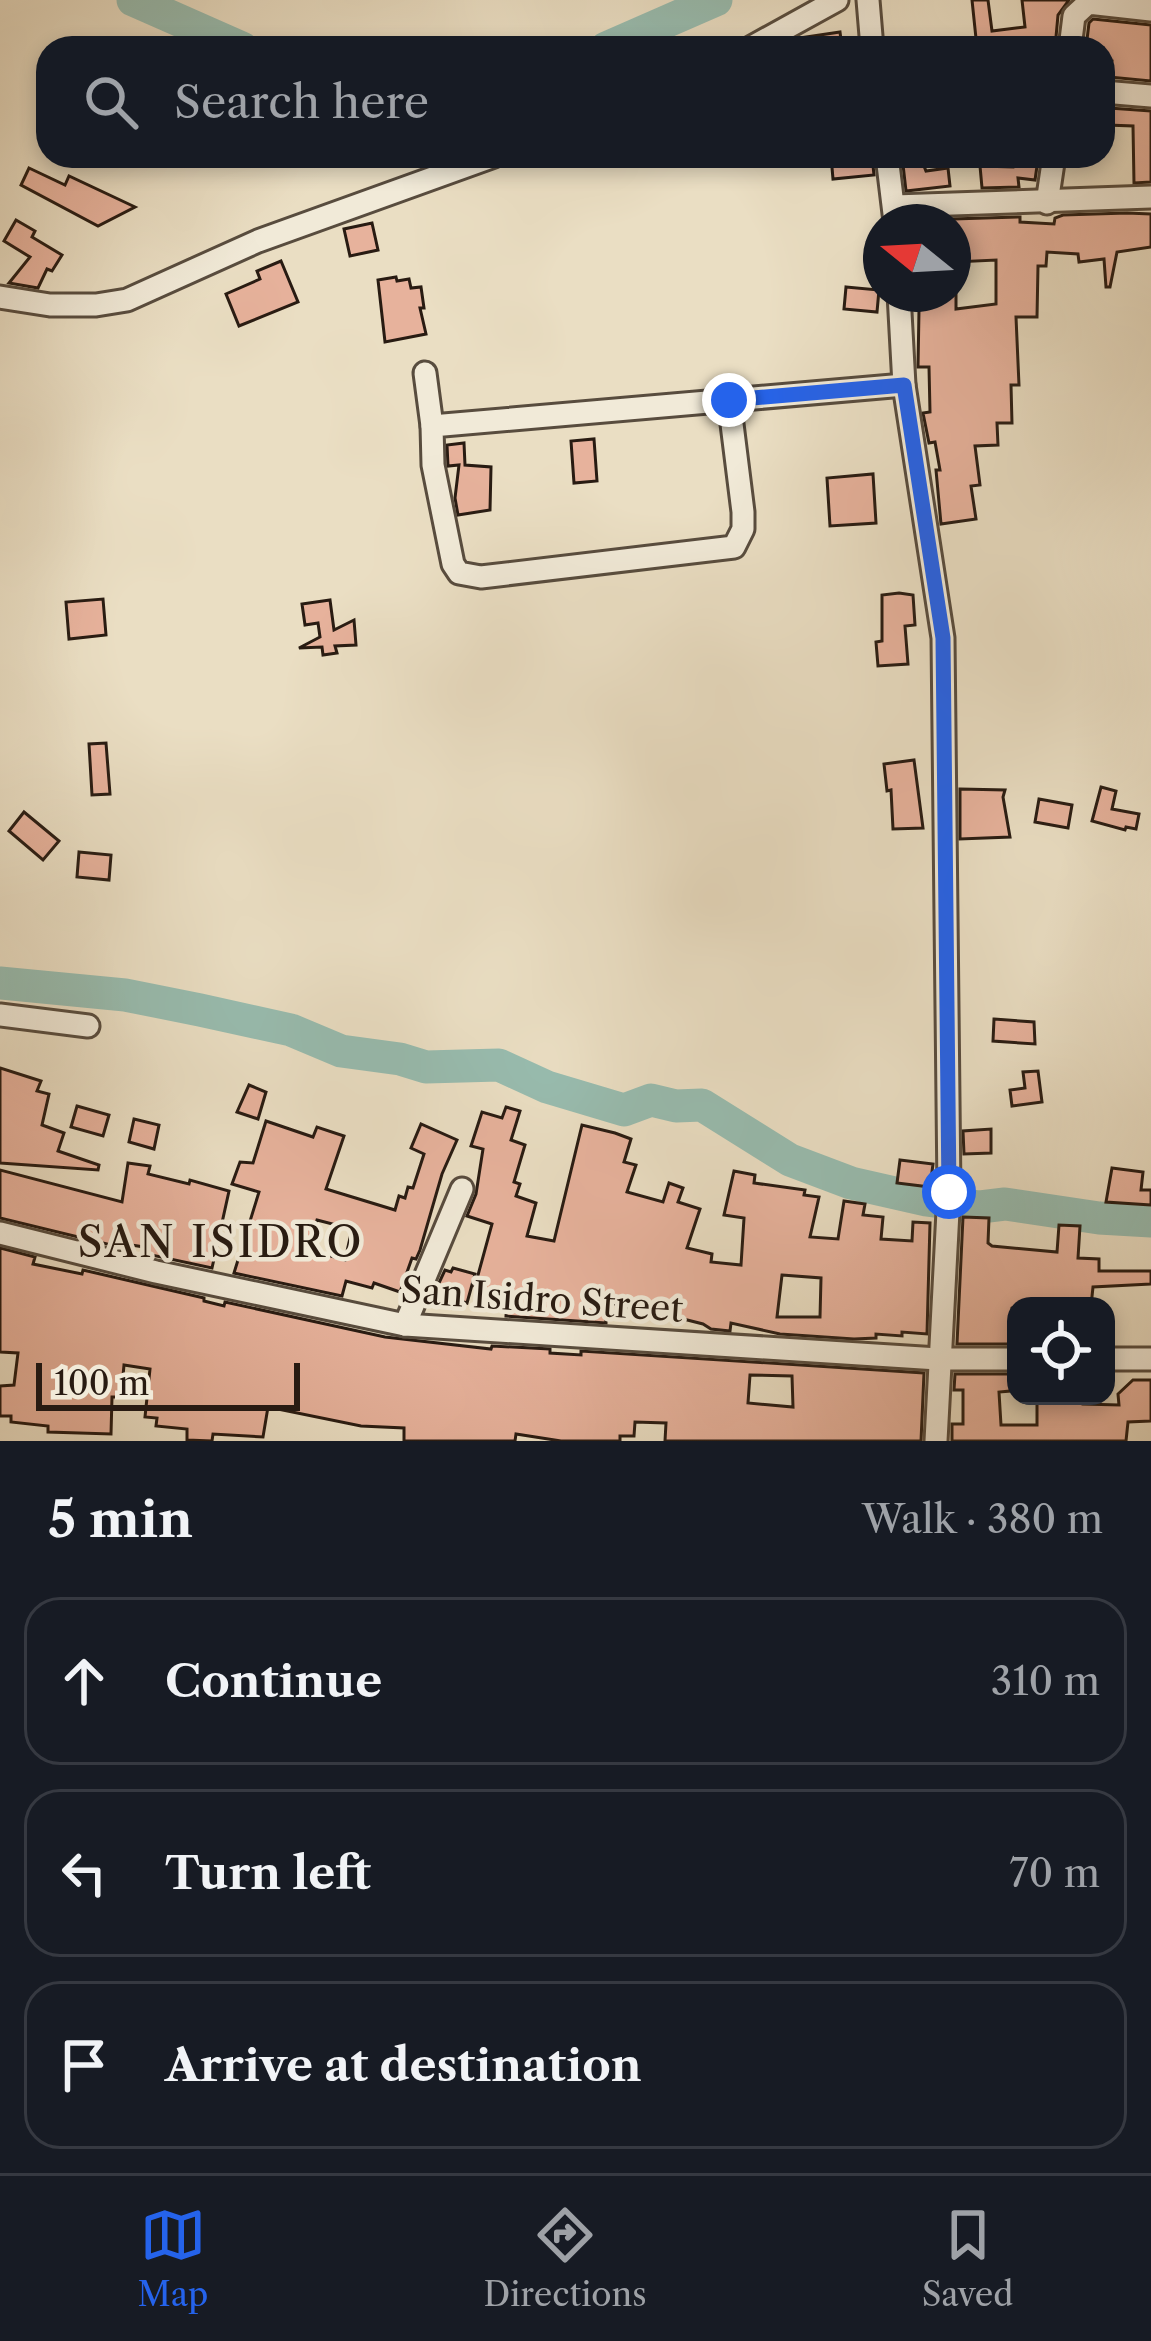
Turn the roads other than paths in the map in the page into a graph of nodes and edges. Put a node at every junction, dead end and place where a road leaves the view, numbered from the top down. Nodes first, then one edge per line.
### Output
1 (837, 0) edge
2 (868, 0) edge
3 (1151, 10) edge
4 (772, 36) edge
5 (871, 36) edge
6 (1072, 36) edge
7 (1115, 93) edge
8 (1151, 96) edge
9 (461, 168) edge
10 (889, 168) edge
11 (1052, 168) edge
12 (1151, 197) edge
13 (1047, 203) junction
14 (894, 204) edge
15 (971, 208) edge
16 (0, 297) edge
17 (900, 312) edge
18 (425, 373) dead end
19 (904, 385) junction
20 (729, 400) junction
21 (432, 426) junction
22 (0, 1015) edge
23 (88, 1026) dead end
24 (462, 1189) dead end
25 (0, 1233) edge
26 (405, 1325) junction
27 (938, 1359) junction
28 (1007, 1359) edge
29 (1115, 1359) edge
30 (1151, 1359) edge
31 (936, 1441) edge

1 - 4 street
2 - 5 street
3 - 6 street
7 - 8 street
9 - 16 street
10 - 14 street
11 - 13 street
12 - 13 street
13 - 15 street
17 - 19 street
18 - 21 street
19 - 20 street
19 - 27 street
20 - 21 street
20 - 21 street
22 - 23 street
24 - 26 street
25 - 26 street, San Isidro Street
26 - 27 street, San Isidro Street
27 - 28 street, San Isidro Street
27 - 31 street
29 - 30 street

